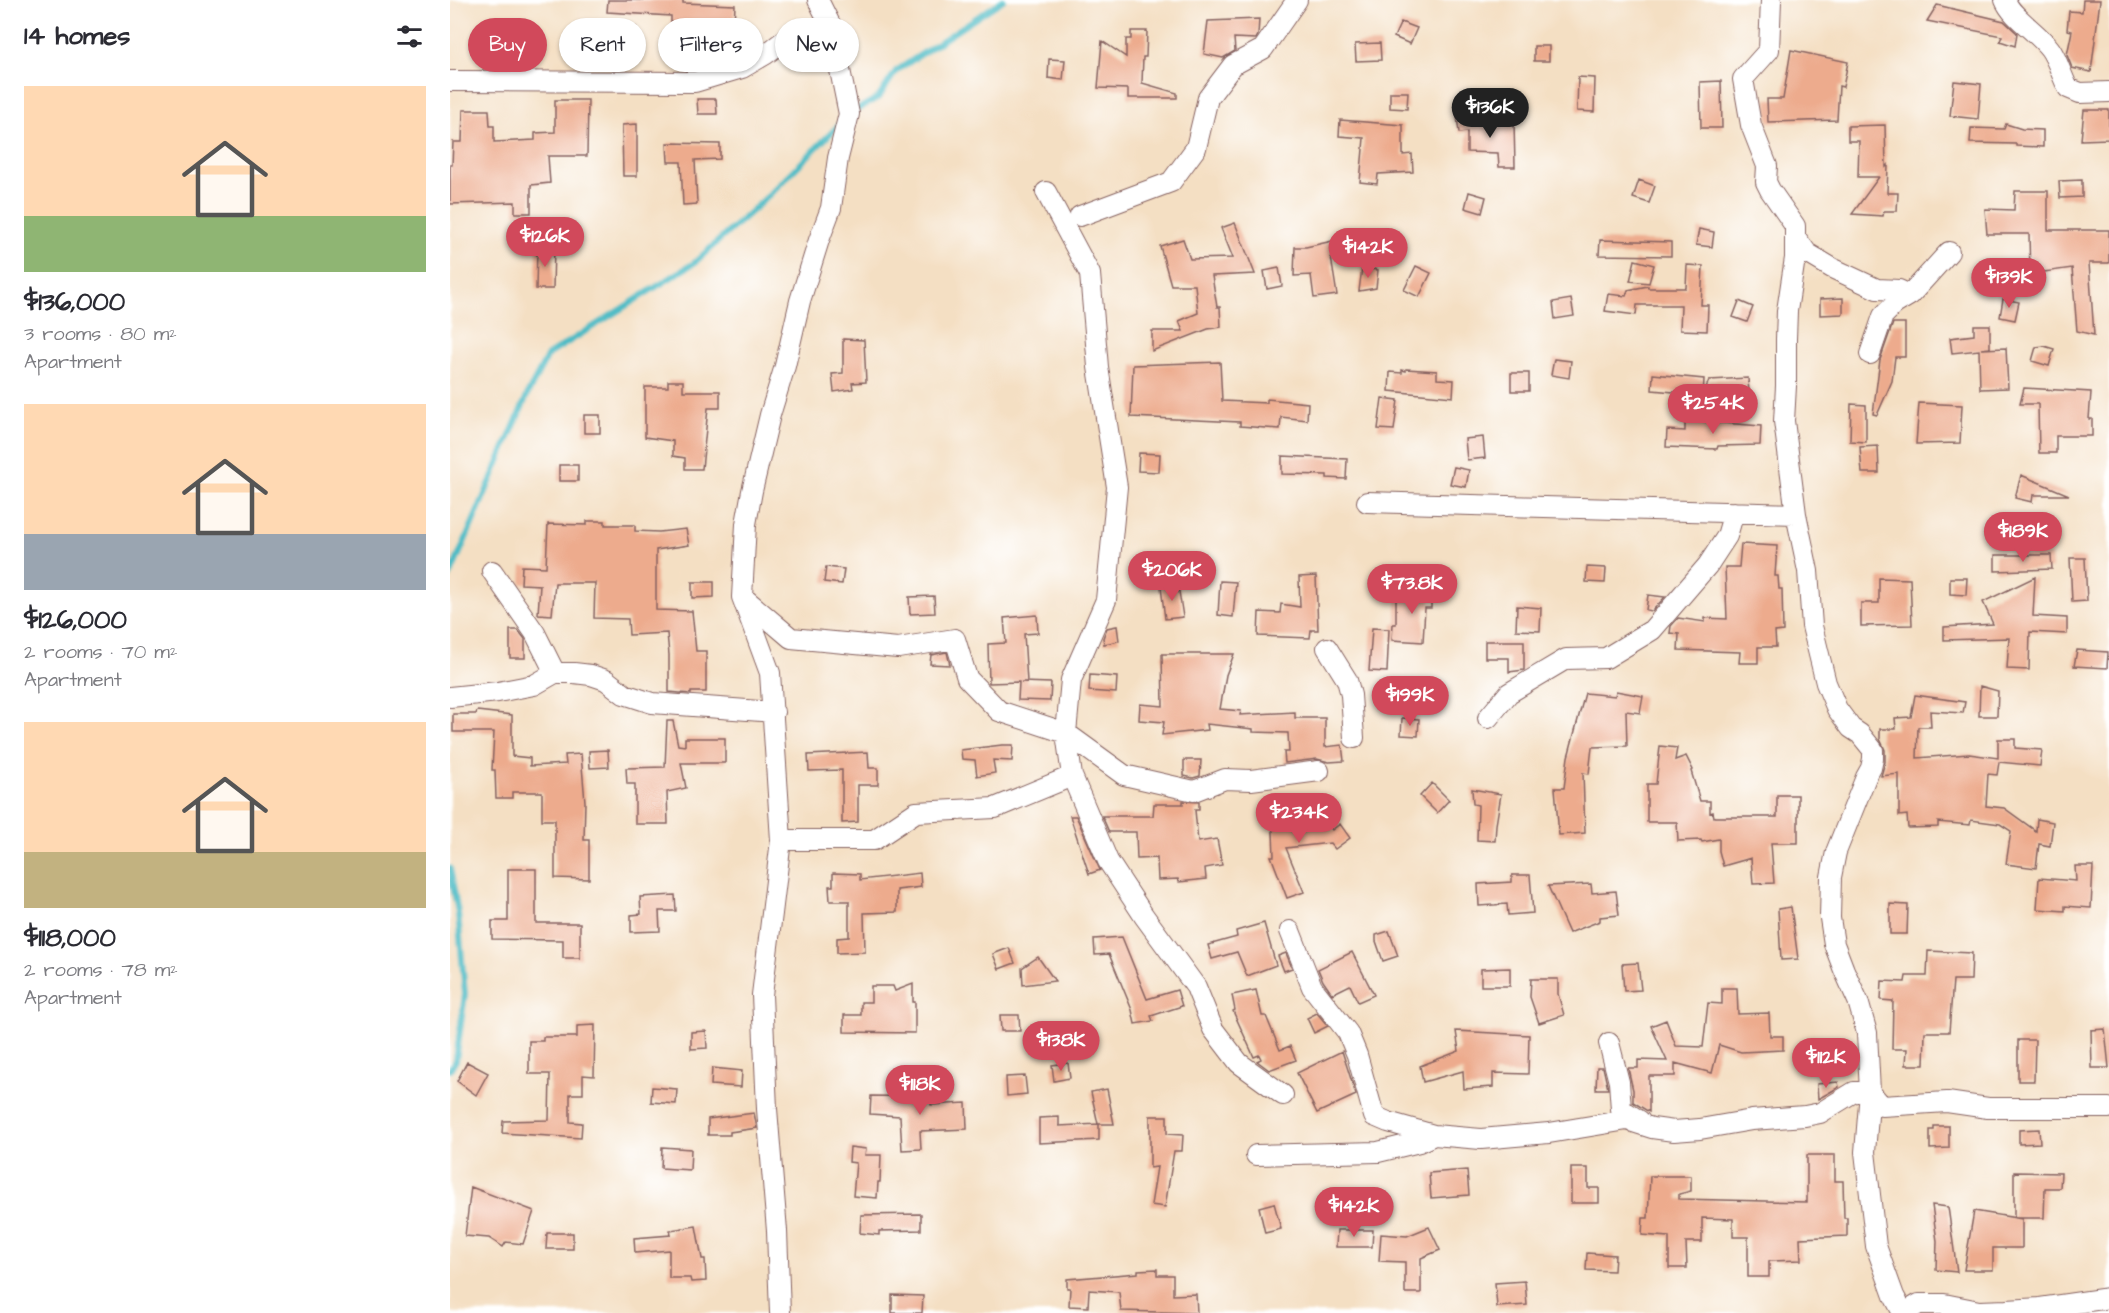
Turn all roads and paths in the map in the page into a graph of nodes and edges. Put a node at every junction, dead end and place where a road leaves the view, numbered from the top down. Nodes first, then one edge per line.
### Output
1 (818, 0) edge
2 (1297, 0) edge
3 (1771, 0) edge
4 (2005, 0) edge
5 (827, 18) edge
6 (775, 47) edge
7 (840, 72) edge
8 (450, 81) edge
9 (2109, 92) edge
10 (1046, 192) dead end
11 (1080, 216) dead end
12 (1796, 238) junction
13 (1949, 252) dead end
14 (1910, 295) junction
15 (1870, 354) dead end
16 (1367, 502) dead end
17 (1734, 512) junction
18 (1796, 514) junction
19 (492, 571) dead end
20 (742, 597) junction
21 (1327, 648) dead end
22 (555, 673) junction
23 (450, 697) edge
24 (774, 712) junction
25 (1488, 718) dead end
26 (1066, 733) junction
27 (1354, 738) dead end
28 (1318, 771) dead end
29 (1072, 776) junction
30 (781, 840) junction
31 (1290, 931) dead end
32 (1609, 1043) dead end
33 (1870, 1092) junction
34 (1283, 1095) dead end
35 (2109, 1108) edge
36 (1652, 1128) junction
37 (1434, 1136) junction
38 (1256, 1155) dead end
39 (2109, 1298) edge
40 (780, 1313) edge
41 (1903, 1313) edge

1 - 5 street
2 - 11 street
3 - 12 street
4 - 9 street
6 - 8 street
7 - 20 street
10 - 26 street
12 - 14 street
12 - 18 street
13 - 14 street
14 - 15 street
16 - 17 street
17 - 18 street
17 - 25 street
18 - 33 street
19 - 22 street
20 - 24 street
20 - 26 street
21 - 27 street
22 - 23 street
22 - 24 street
24 - 30 street
26 - 28 street
26 - 29 street
29 - 30 street
29 - 34 street
30 - 40 street
31 - 37 street
32 - 36 street
33 - 35 street
33 - 36 street
33 - 41 street
36 - 37 street
37 - 38 street
39 - 41 street

